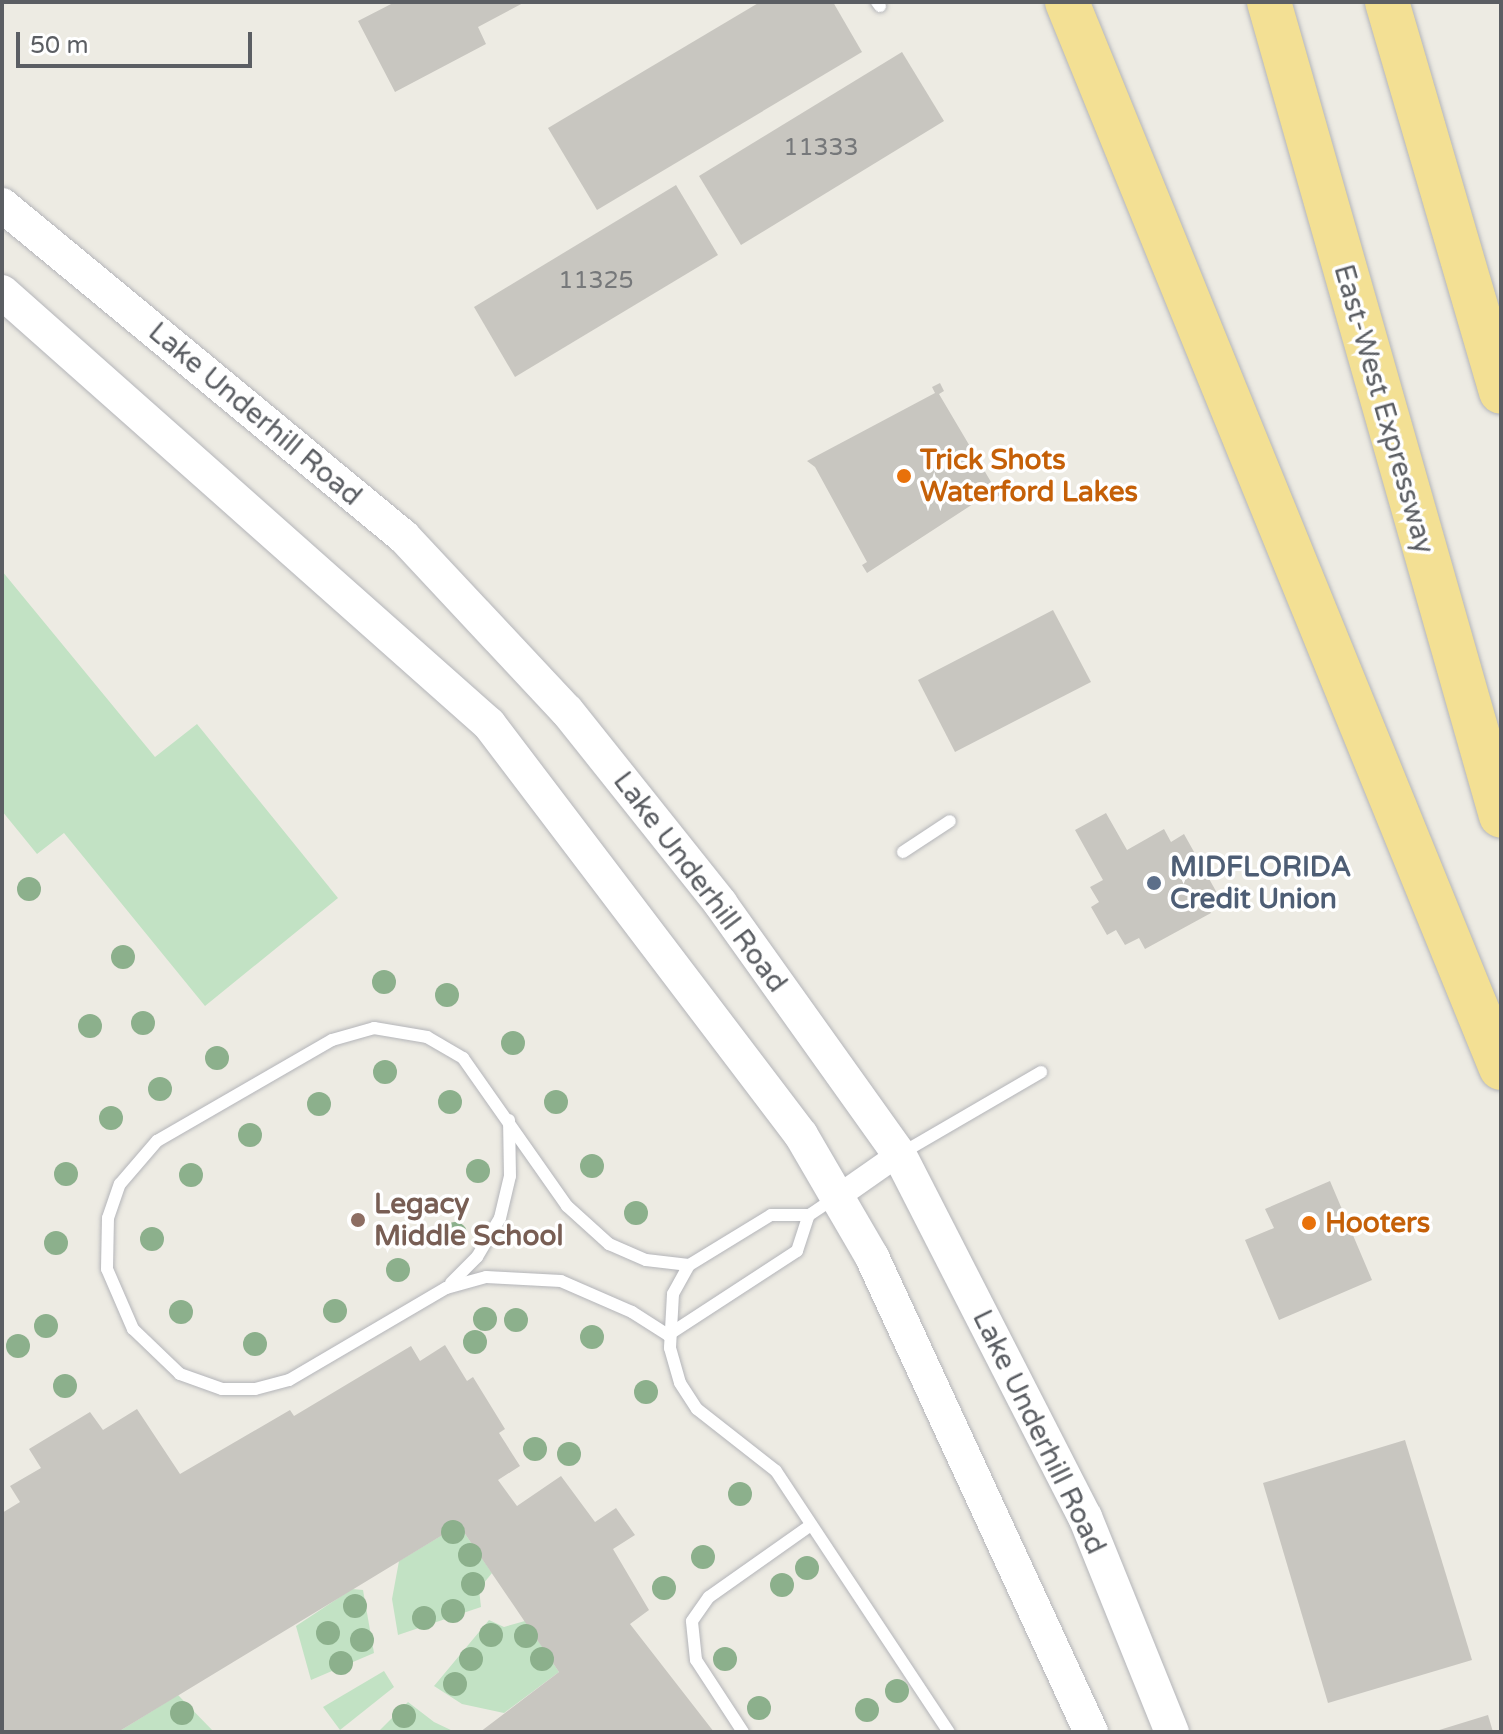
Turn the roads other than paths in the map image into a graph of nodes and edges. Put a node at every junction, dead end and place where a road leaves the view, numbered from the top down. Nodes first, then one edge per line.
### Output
1 (1067, 2) edge
2 (1269, 2) edge
3 (1387, 2) edge
4 (2, 205) edge
5 (2, 292) edge
6 (1501, 392) edge
7 (1501, 816) edge
8 (950, 821) dead end
9 (903, 852) dead end
10 (1501, 1068) edge
11 (1041, 1072) dead end
12 (509, 1117) junction
13 (899, 1154) junction
14 (839, 1196) junction
15 (809, 1215) junction
16 (689, 1265) junction
17 (446, 1288) junction
18 (668, 1335) junction
19 (811, 1525) junction
20 (743, 1732) edge
21 (949, 1732) edge
22 (1091, 1732) edge
23 (1172, 1732) edge

1 - 10 highway
2 - 7 highway, East-West Expressway
3 - 6 highway
4 - 13 street, Lake Underhill Road
5 - 14 street
8 - 9 lane
11 - 13 lane
12 - 16 lane
12 - 17 lane
12 - 17 lane
13 - 14 street
13 - 23 street, Lake Underhill Road
14 - 15 lane
14 - 22 street
15 - 16 lane
15 - 18 lane
16 - 18 lane
17 - 18 lane
18 - 19 lane
19 - 20 lane
19 - 21 lane

